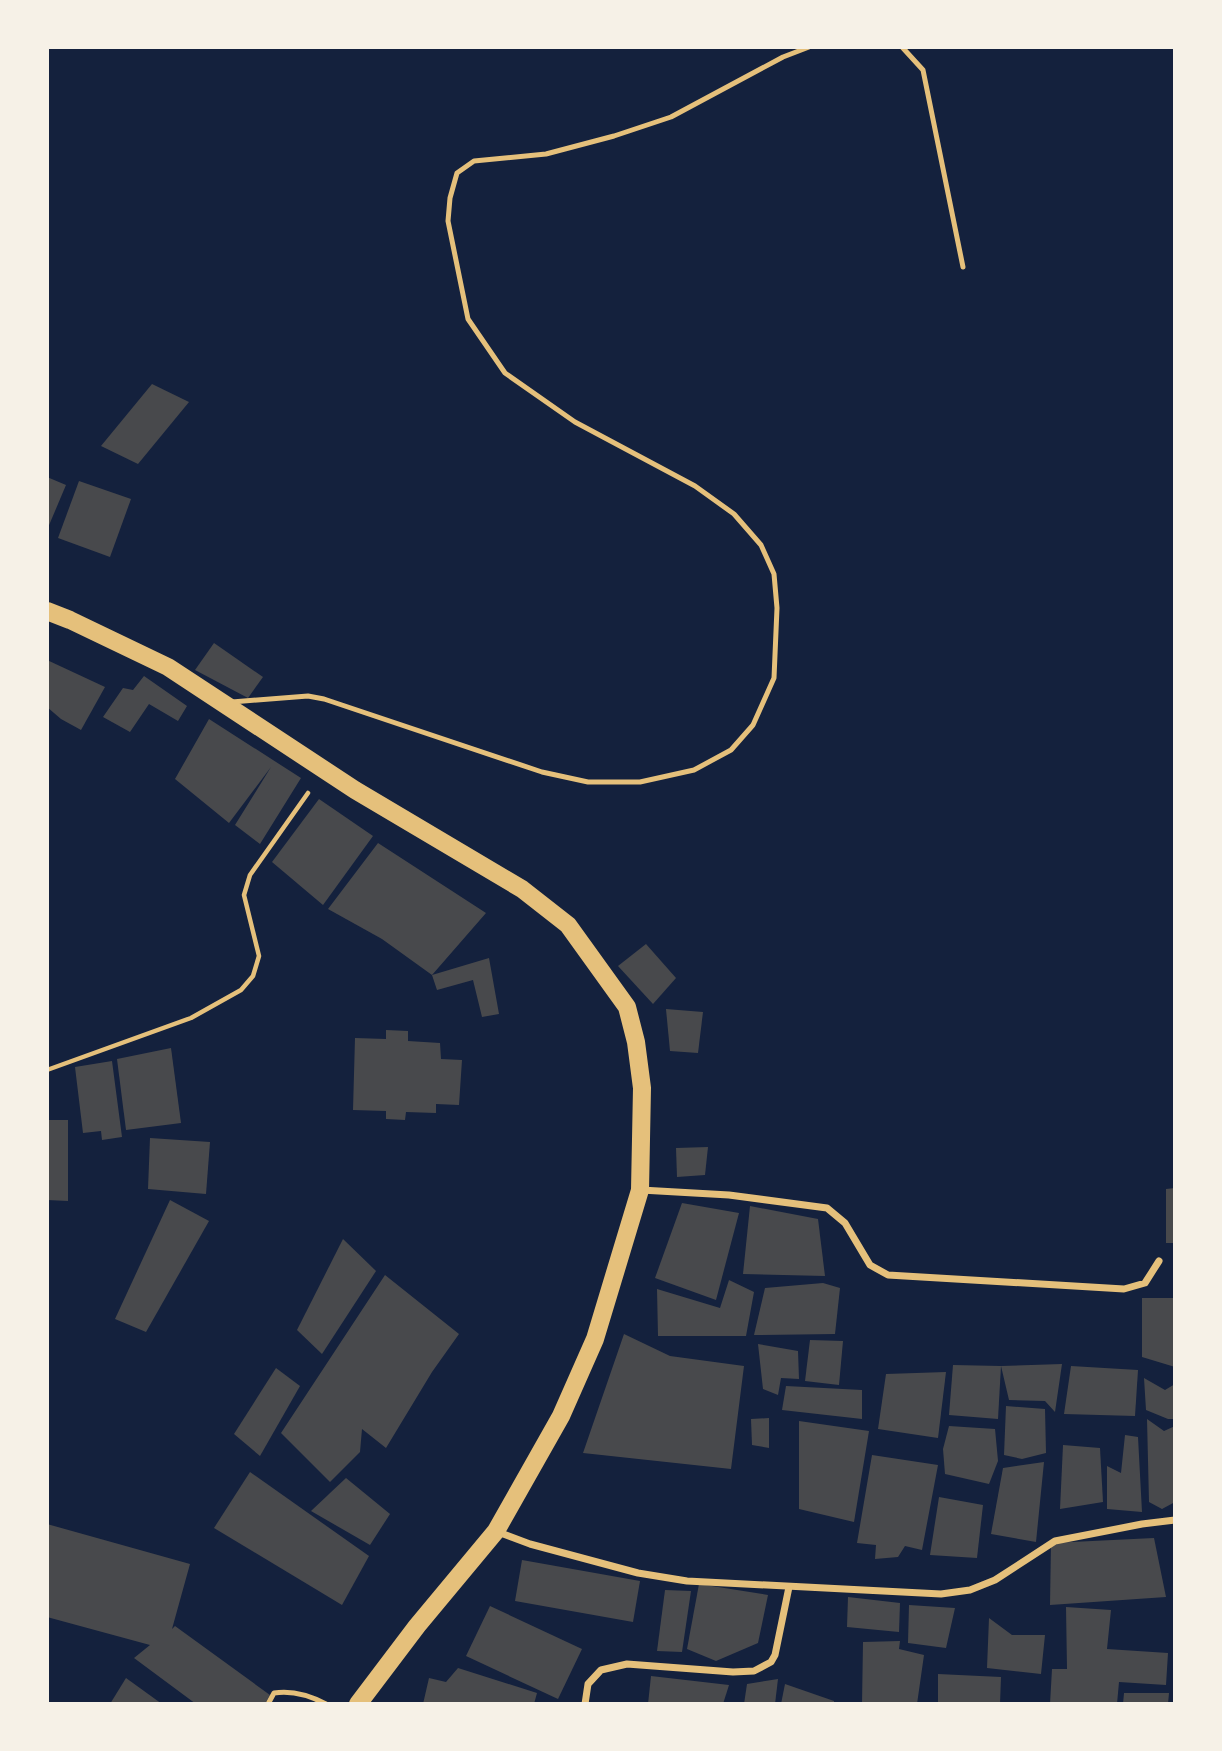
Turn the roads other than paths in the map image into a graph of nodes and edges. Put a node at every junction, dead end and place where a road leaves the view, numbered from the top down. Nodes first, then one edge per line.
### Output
1 (809, 47) edge
2 (902, 47) edge
3 (963, 267) dead end
4 (47, 611) edge
5 (222, 703) junction
6 (640, 1190) junction
7 (1159, 1261) dead end
8 (1175, 1520) edge
9 (496, 1531) junction
10 (789, 1587) junction
11 (268, 1704) edge
12 (326, 1704) edge
13 (358, 1704) edge
14 (585, 1704) edge

1 - 5 lane
2 - 3 lane
4 - 5 main road
5 - 6 main road
6 - 7 street
6 - 9 main road
8 - 10 street
9 - 10 street
9 - 13 main road
10 - 14 street
11 - 12 lane

